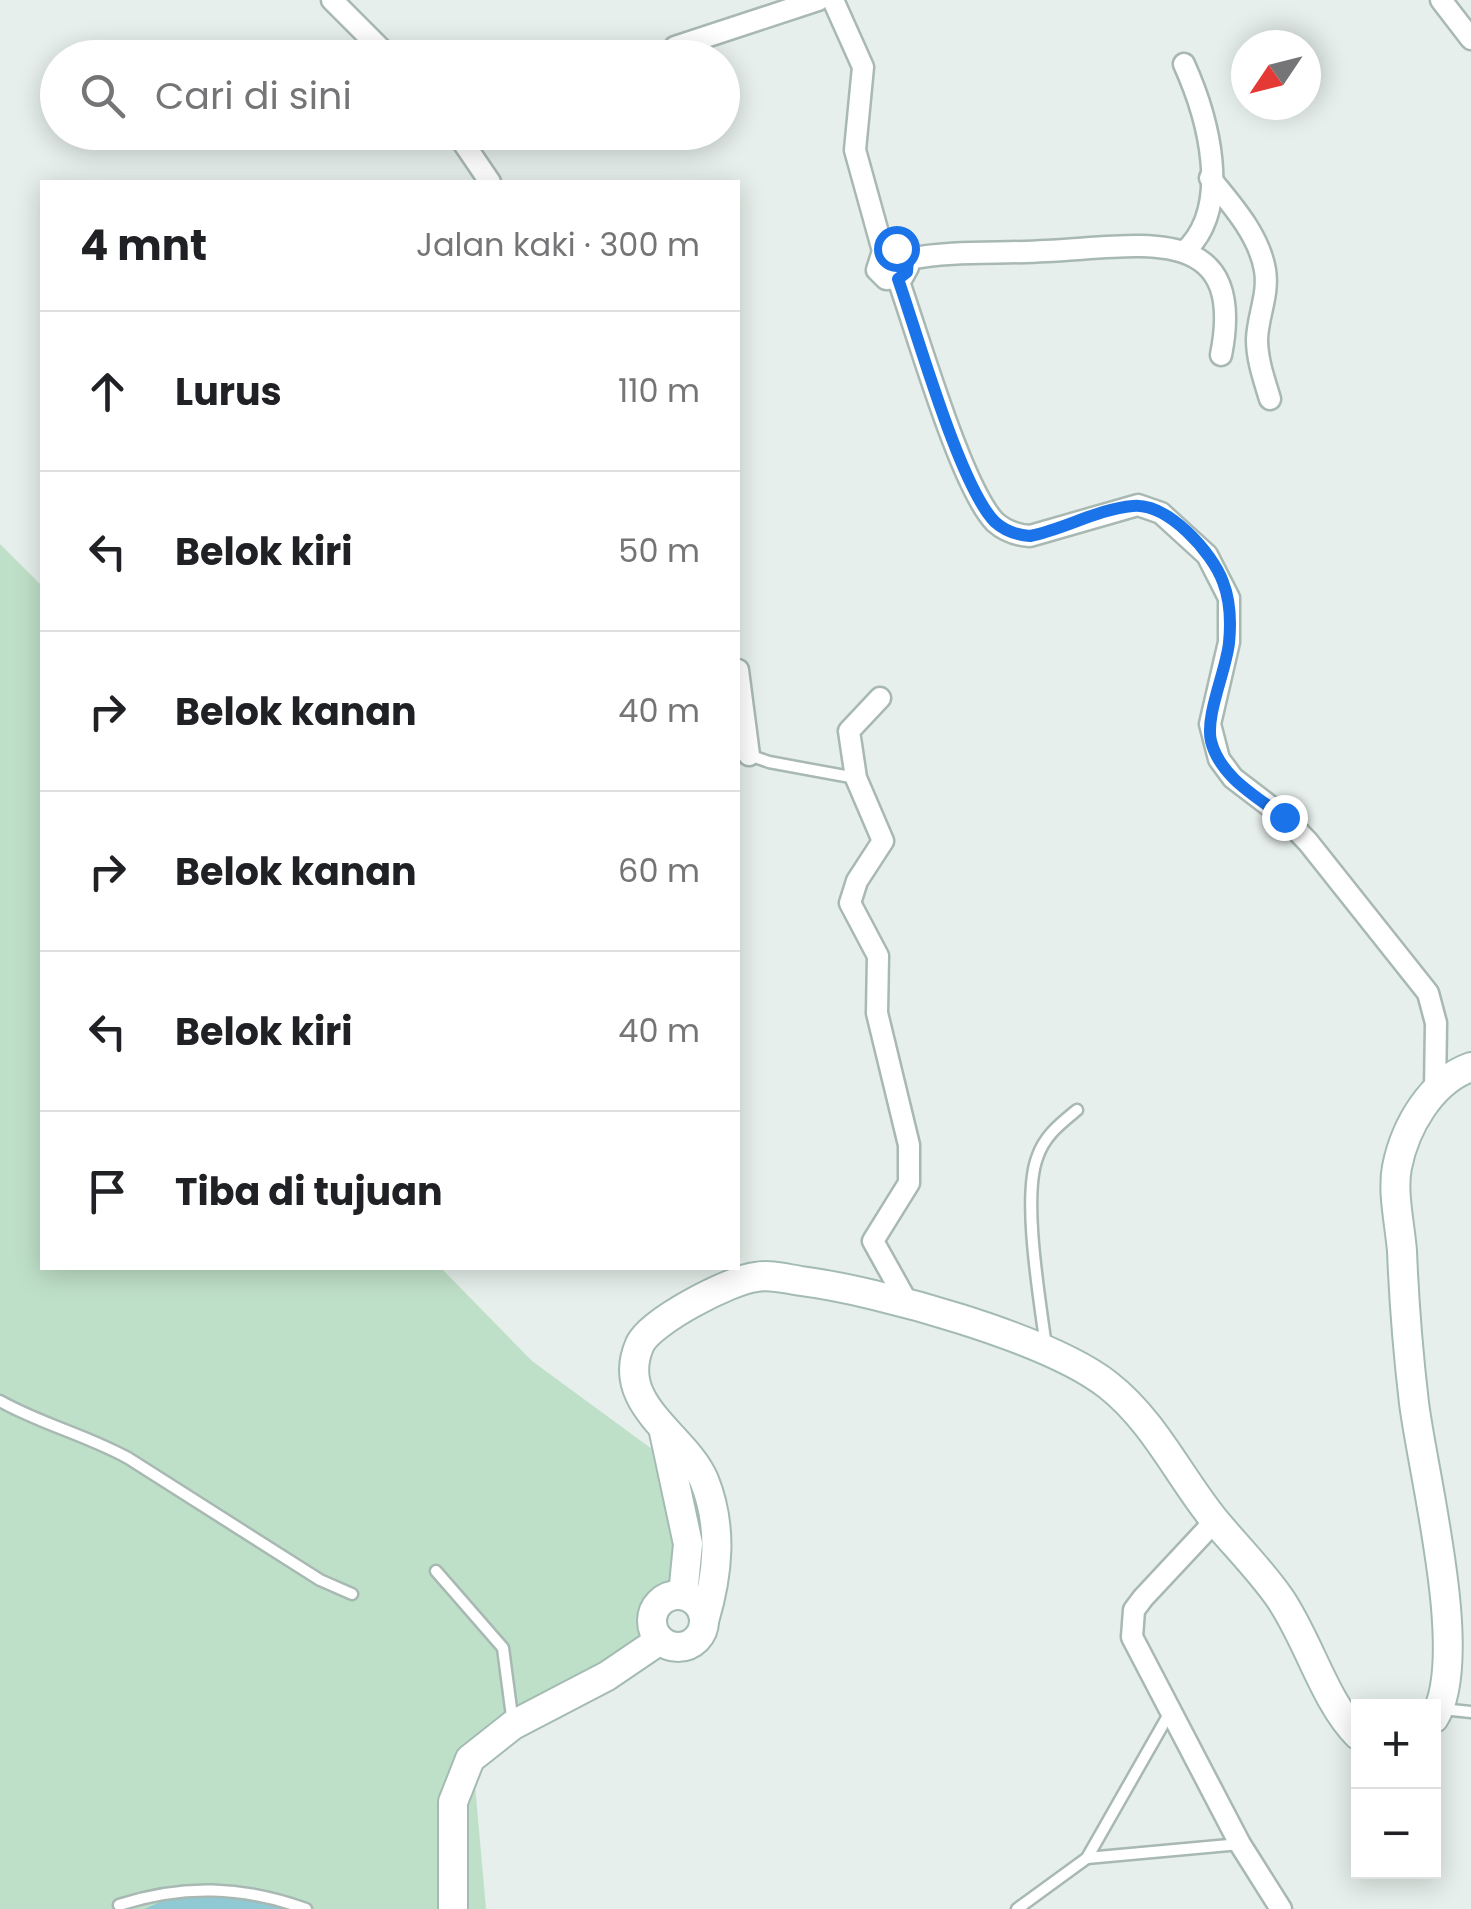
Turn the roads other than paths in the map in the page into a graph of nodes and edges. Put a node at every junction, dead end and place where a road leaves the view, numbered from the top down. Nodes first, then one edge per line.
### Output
1 (332, 0) edge
2 (818, 0) edge
3 (834, 0) edge
4 (1441, 0) edge
5 (1471, 39) edge
6 (372, 40) edge
7 (699, 40) edge
8 (1184, 64) dead end
9 (468, 150) edge
10 (1210, 178) junction
11 (489, 180) edge
12 (883, 250) junction
13 (1184, 252) junction
14 (908, 259) junction
15 (898, 279) junction
16 (1221, 355) dead end
17 (1270, 399) dead end
18 (880, 698) dead end
19 (740, 703) edge
20 (743, 753) edge
21 (856, 778) junction
22 (1471, 1067) edge
23 (1436, 1090) junction
24 (1077, 1110) dead end
25 (907, 1302) junction
26 (1047, 1353) junction
27 (0, 1401) edge
28 (664, 1432) junction
29 (1215, 1521) junction
30 (436, 1572) dead end
31 (352, 1594) dead end
32 (683, 1595) junction
33 (704, 1621) junction
34 (660, 1640) junction
35 (1440, 1699) edge
36 (1471, 1712) edge
37 (1170, 1714) junction
38 (1441, 1714) edge
39 (513, 1725) junction
40 (1351, 1725) edge
41 (1240, 1844) junction
42 (1087, 1858) junction
43 (120, 1906) dead end
44 (306, 1909) edge
45 (452, 1909) edge
46 (1017, 1909) edge
47 (1281, 1909) edge

1 - 6 street
2 - 7 street
3 - 12 street
4 - 5 street
8 - 10 street
9 - 11 street
10 - 13 street
10 - 17 street
12 - 14 street
12 - 15 street
13 - 14 street
13 - 16 street
14 - 15 street
15 - 23 street
18 - 21 street
19 - 20 street
20 - 21 lane
21 - 25 street
22 - 23 main road
23 - 35 main road
24 - 26 lane
25 - 26 main road
25 - 28 main road
26 - 29 main road
27 - 31 lane
28 - 32 main road
28 - 33 main road
29 - 37 street
29 - 40 main road
30 - 39 lane
32 - 33 main road
32 - 34 main road
33 - 34 main road
34 - 39 main road
36 - 38 lane
37 - 41 street
37 - 42 lane
39 - 45 main road
41 - 42 lane
41 - 47 street
42 - 46 lane
43 - 44 lane

